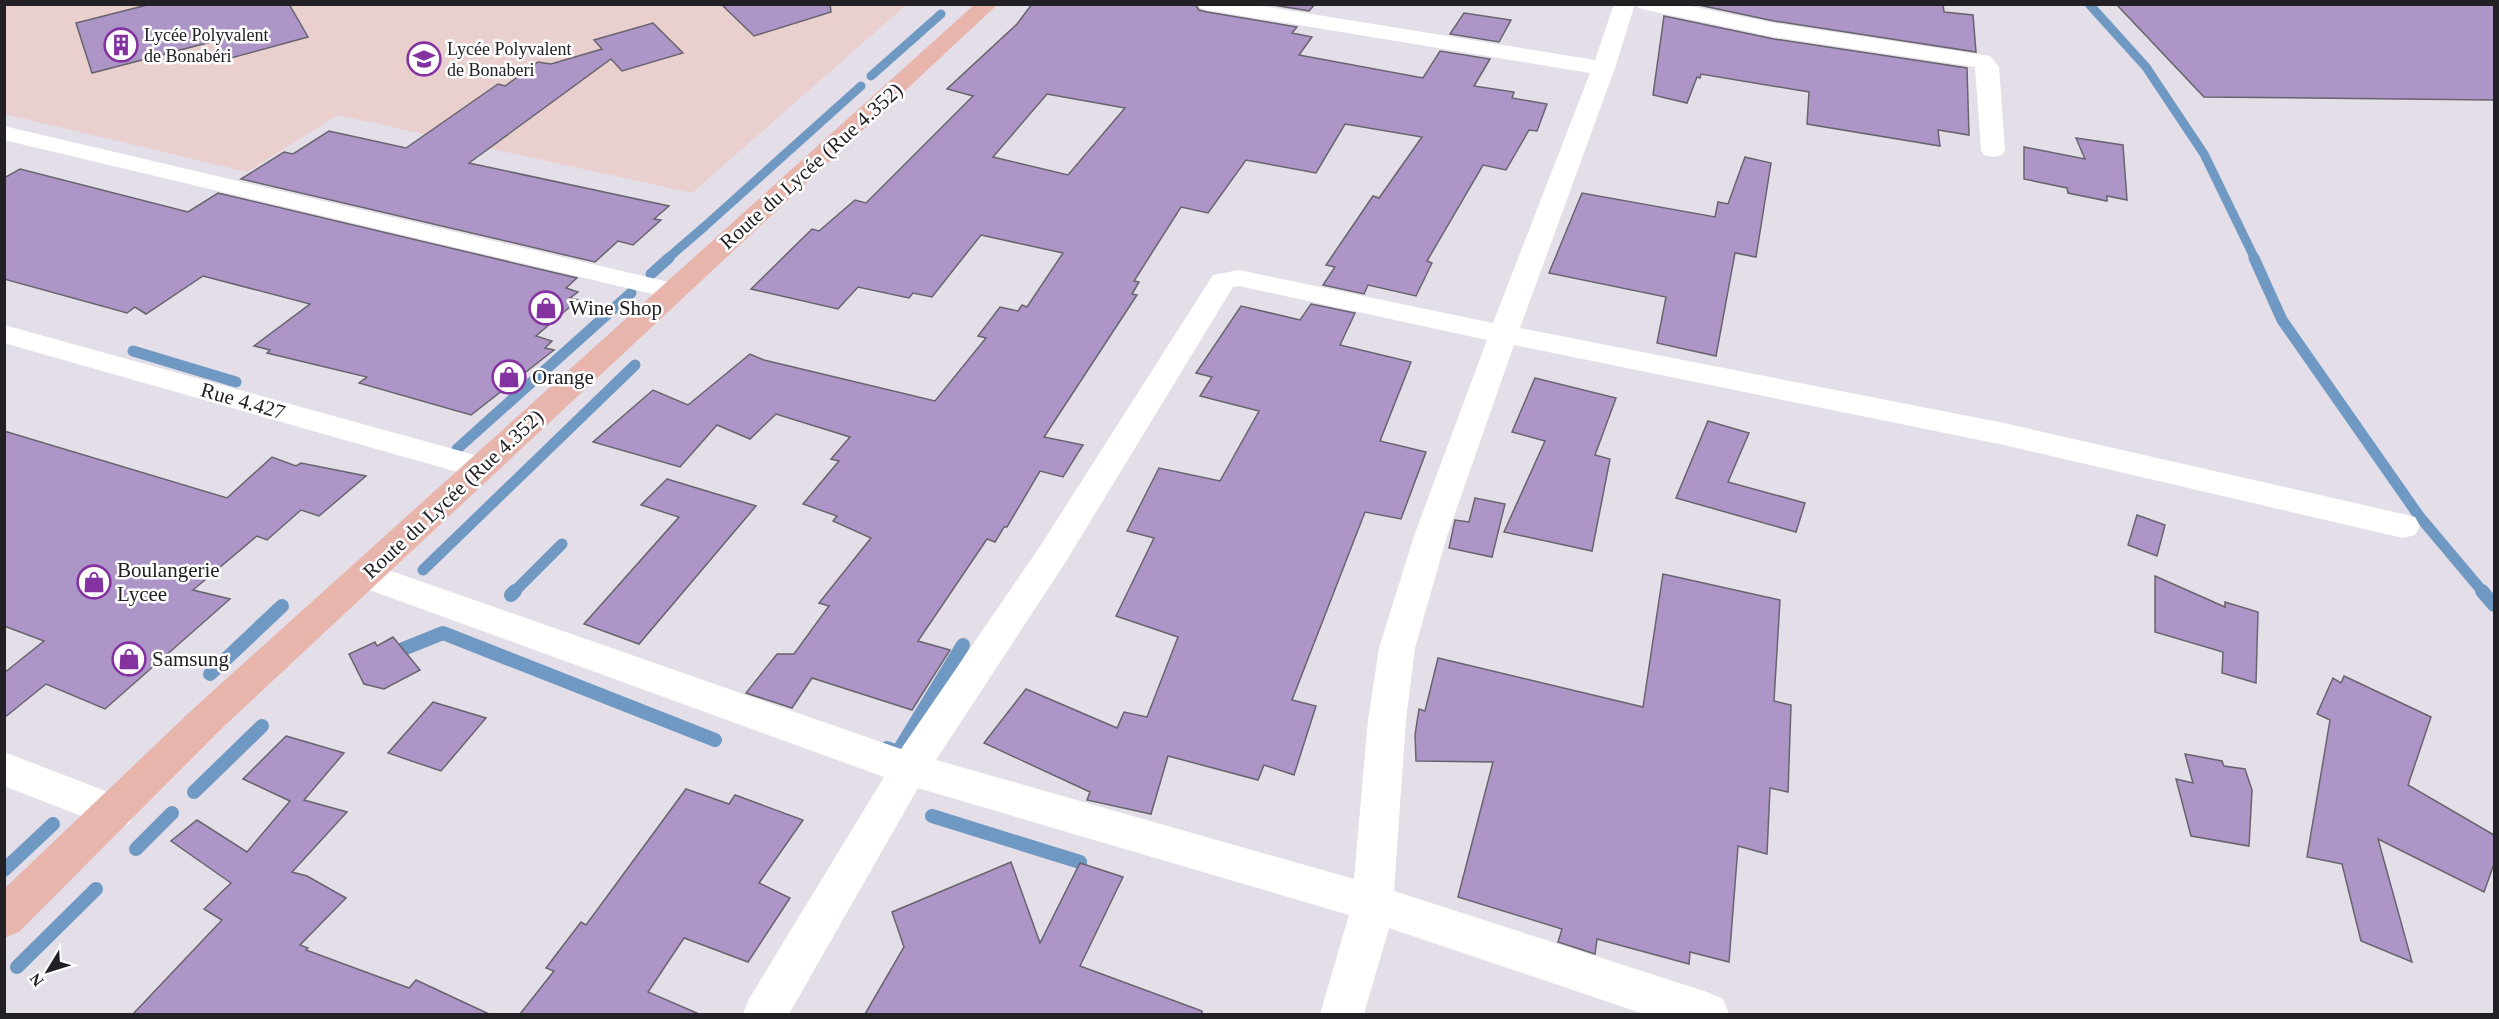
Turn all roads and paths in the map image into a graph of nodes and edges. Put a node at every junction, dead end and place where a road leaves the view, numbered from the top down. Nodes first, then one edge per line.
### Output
1 (988, 4) edge
2 (1207, 4) edge
3 (1625, 4) edge
4 (1646, 4) edge
5 (1604, 68) junction
6 (4, 133) edge
7 (1994, 150) dead end
8 (673, 291) junction
9 (4, 334) edge
10 (1502, 334) junction
11 (482, 468) junction
12 (2403, 526) dead end
13 (365, 575) junction
14 (4, 768) edge
15 (909, 769) junction
16 (115, 812) junction
17 (1372, 903) junction
18 (4, 918) edge
19 (765, 1014) edge
20 (1342, 1014) edge
21 (1707, 1014) edge

1 - 8 main road, Route du Lycée (Rue 4.352)
2 - 5 street
3 - 5 street
4 - 7 street
5 - 10 street
6 - 8 street
8 - 11 main road, Route du Lycée (Rue 4.352)
9 - 11 street, Rue 4.427
10 - 12 street
10 - 15 street
10 - 17 street
11 - 13 main road, Route du Lycée (Rue 4.352)
13 - 15 street
13 - 16 main road, Route du Lycée (Rue 4.352)
14 - 16 street
15 - 17 street
15 - 19 street
16 - 18 main road, Route du Lycée (Rue 4.352)
17 - 20 street
17 - 21 street

